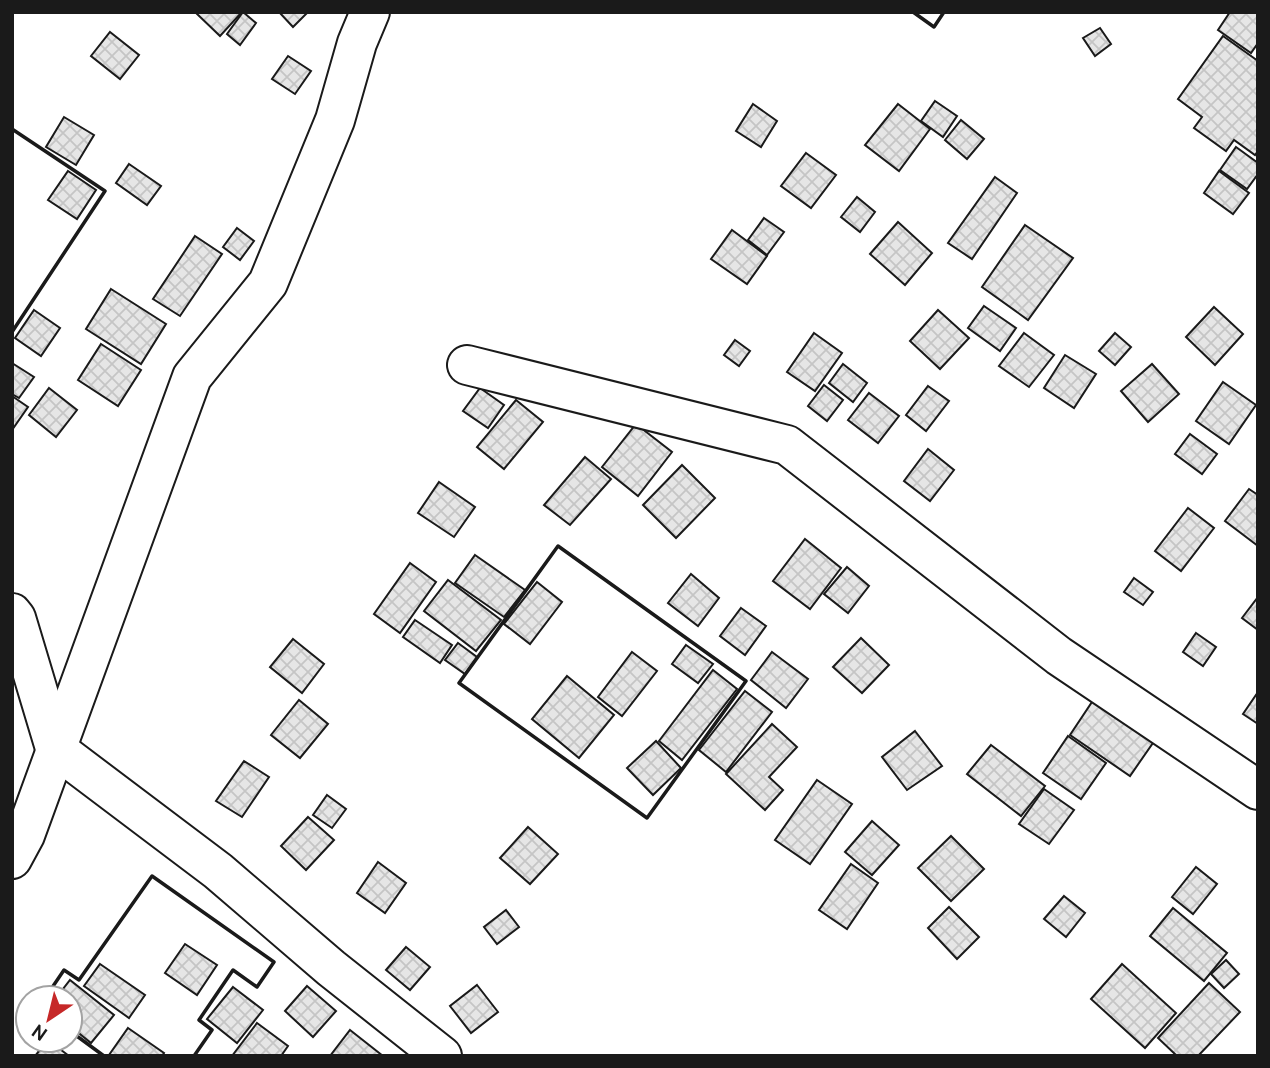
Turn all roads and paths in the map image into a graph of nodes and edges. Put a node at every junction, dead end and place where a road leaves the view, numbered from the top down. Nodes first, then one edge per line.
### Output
1 (370, 12) edge
2 (467, 365) dead end
3 (12, 613) edge
4 (55, 748) junction
5 (1258, 790) edge
6 (12, 859) edge
7 (442, 1056) edge

1 - 4 street
2 - 5 street
3 - 4 street
4 - 6 street
4 - 7 street

